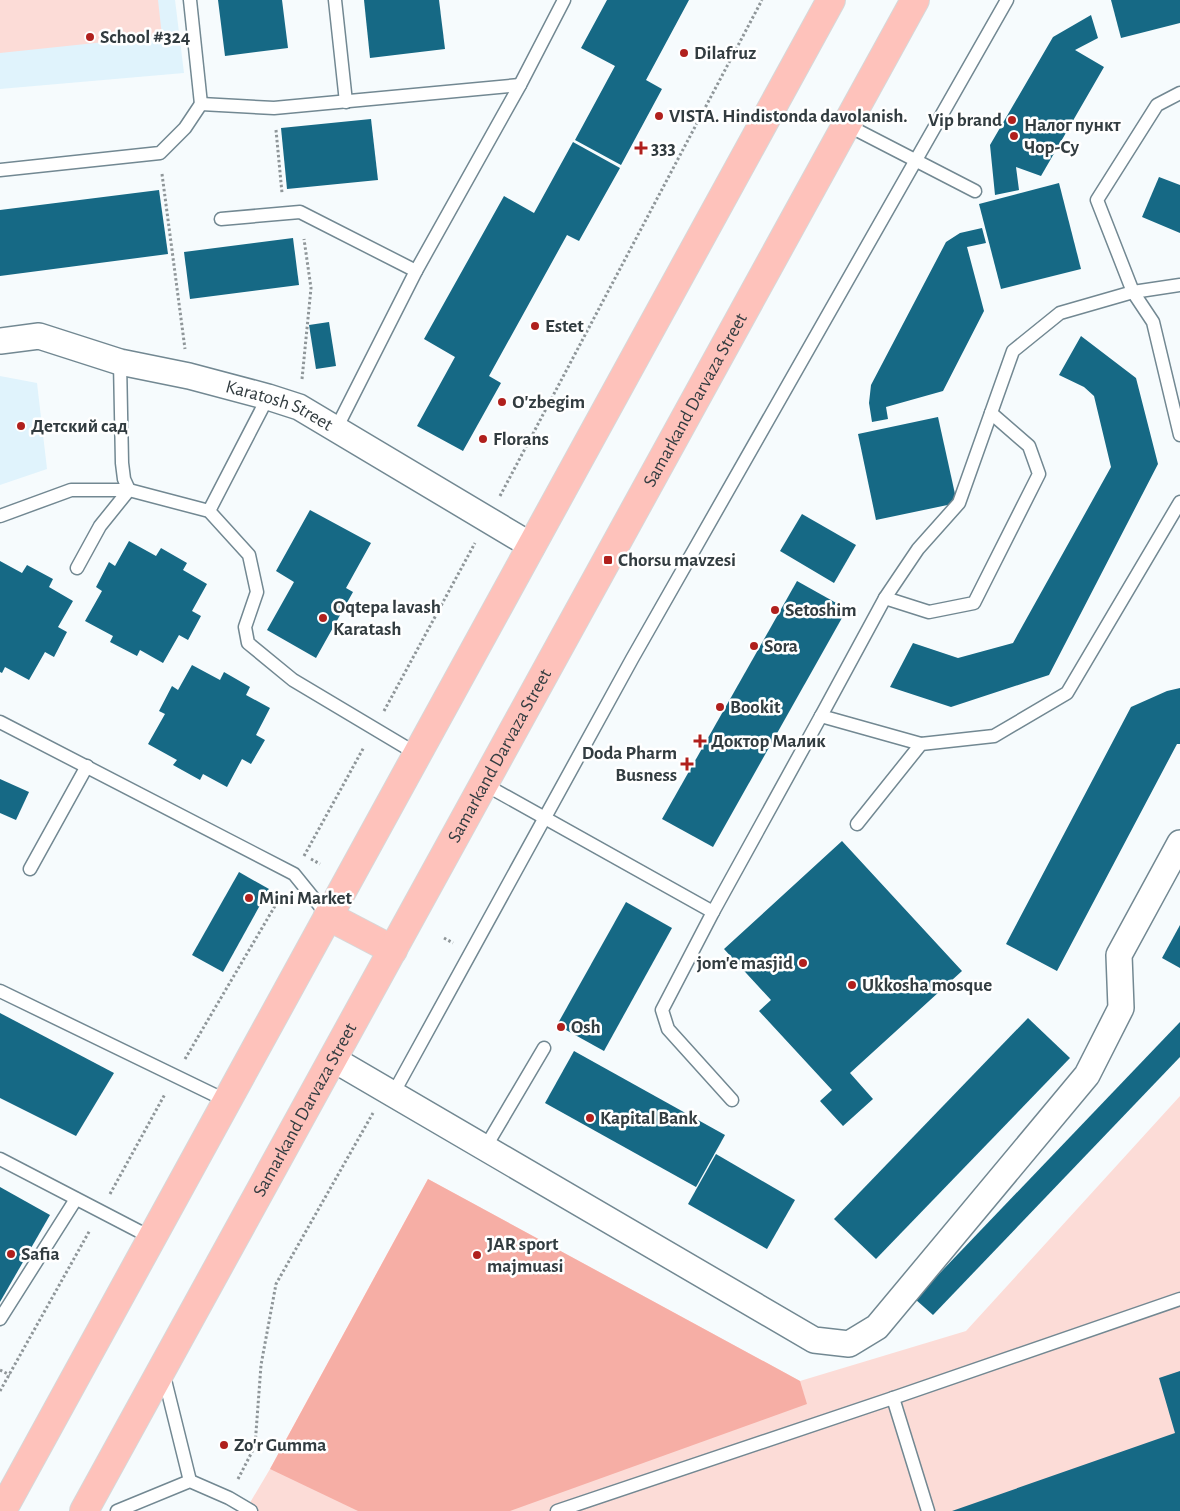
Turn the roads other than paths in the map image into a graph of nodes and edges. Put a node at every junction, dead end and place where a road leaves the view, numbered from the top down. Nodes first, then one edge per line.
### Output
1 (190, 0) edge
2 (335, 0) edge
3 (564, 0) edge
4 (831, 0) edge
5 (915, 0) edge
6 (1007, 0) edge
7 (520, 85) junction
8 (1180, 93) edge
9 (346, 102) junction
10 (202, 104) junction
11 (847, 125) junction
12 (916, 159) junction
13 (0, 170) edge
14 (975, 191) dead end
15 (221, 219) dead end
16 (416, 271) junction
17 (1180, 285) edge
18 (1133, 292) junction
19 (0, 341) edge
20 (120, 362) junction
21 (268, 397) junction
22 (991, 413) junction
23 (336, 429) junction
24 (1180, 435) edge
25 (129, 490) junction
26 (1180, 502) edge
27 (209, 511) junction
28 (0, 516) edge
29 (1175, 521) edge
30 (532, 546) junction
31 (77, 568) dead end
32 (885, 598) junction
33 (820, 716) junction
34 (0, 722) edge
35 (921, 744) junction
36 (418, 754) junction
37 (87, 766) junction
38 (484, 784) junction
39 (546, 818) junction
40 (857, 824) dead end
41 (1180, 843) edge
42 (30, 869) dead end
43 (713, 912) junction
44 (328, 916) junction
45 (393, 950) junction
46 (0, 991) edge
47 (544, 1048) dead end
48 (332, 1059) junction
49 (390, 1092) junction
50 (732, 1100) dead end
51 (227, 1101) junction
52 (485, 1148) junction
53 (0, 1159) edge
54 (76, 1199) junction
55 (152, 1238) junction
56 (1180, 1298) edge
57 (0, 1319) edge
58 (163, 1368) junction
59 (893, 1398) junction
60 (190, 1481) junction
61 (2, 1511) edge
62 (84, 1511) edge
63 (118, 1511) edge
64 (251, 1511) edge
65 (557, 1511) edge
66 (928, 1511) edge

1 - 10 lane
2 - 9 lane
3 - 7 lane
4 - 30 main road
5 - 11 main road, Samarkand Darvaza Street
6 - 12 lane
7 - 9 lane
7 - 16 lane
8 - 18 lane
9 - 10 lane
10 - 13 lane
11 - 12 lane
11 - 38 main road, Samarkand Darvaza Street
12 - 14 lane
12 - 39 lane
15 - 16 lane
16 - 23 lane
17 - 18 lane
18 - 22 lane
18 - 24 lane
19 - 20 street, Karatosh Street
20 - 21 street, Karatosh Street
20 - 25 lane
21 - 23 street, Karatosh Street
21 - 27 lane
22 - 32 lane
22 - 32 lane
23 - 30 street, Karatosh Street
25 - 27 lane
25 - 28 lane
25 - 31 lane
26 - 29 lane
27 - 36 lane
29 - 35 lane
30 - 36 main road
32 - 33 lane
33 - 35 lane
33 - 43 lane
34 - 37 lane
35 - 40 lane
36 - 44 main road
37 - 42 lane
37 - 44 lane
38 - 39 lane
38 - 45 main road, Samarkand Darvaza Street
39 - 43 lane
39 - 49 lane
41 - 52 street
43 - 50 lane
44 - 45 main road
44 - 51 main road
45 - 48 main road, Samarkand Darvaza Street
46 - 51 lane
47 - 52 lane
48 - 49 street
48 - 58 main road, Samarkand Darvaza Street
49 - 52 street
51 - 55 main road
53 - 54 lane
54 - 55 lane
54 - 57 lane
55 - 61 main road
56 - 59 lane
58 - 60 lane
58 - 62 main road, Samarkand Darvaza Street
59 - 65 lane
59 - 66 lane
60 - 63 lane
60 - 64 lane

